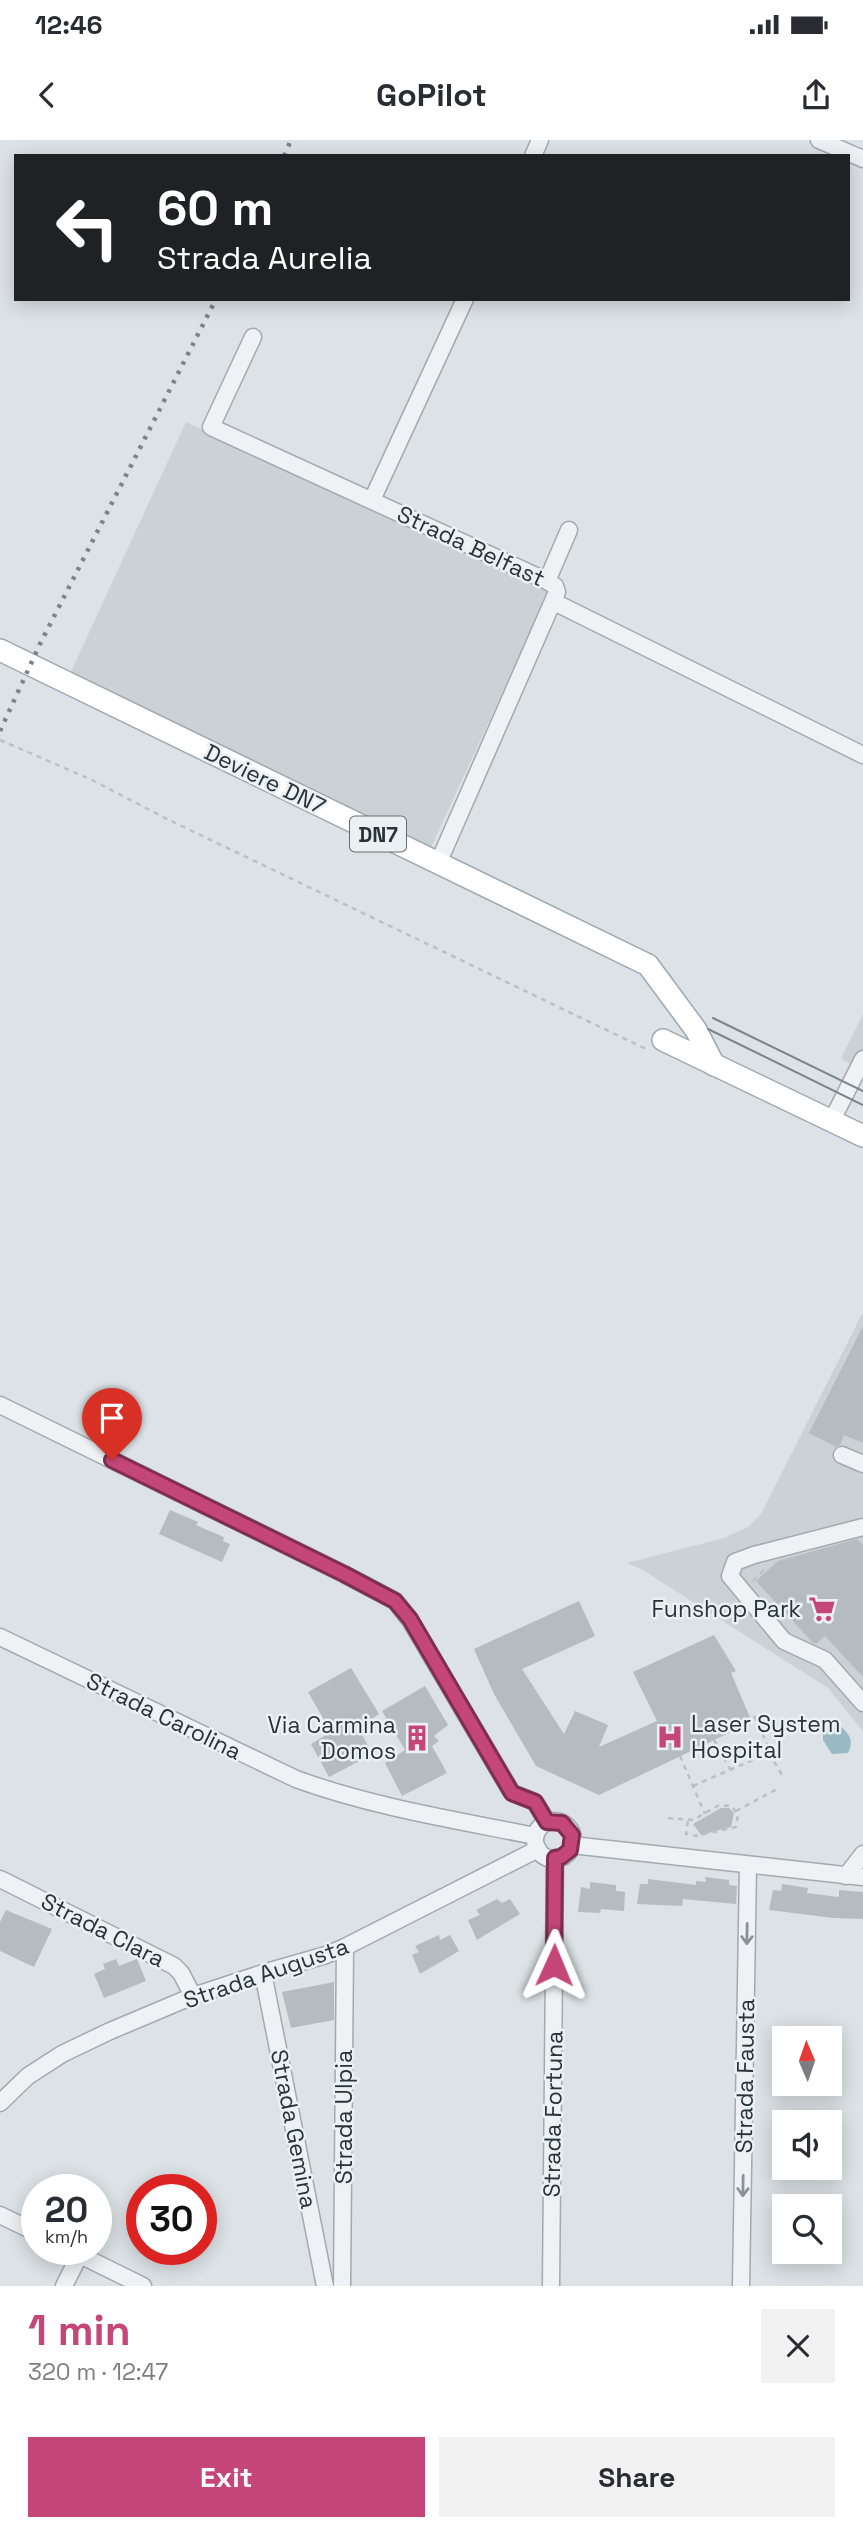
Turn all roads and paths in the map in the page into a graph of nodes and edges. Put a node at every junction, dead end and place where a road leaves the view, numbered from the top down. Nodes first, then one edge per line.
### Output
1 (820, 140) edge
2 (863, 159) edge
3 (465, 301) edge
4 (253, 337) dead end
5 (372, 500) junction
6 (569, 530) dead end
7 (547, 581) junction
8 (554, 602) junction
9 (0, 650) edge
10 (0, 740) edge
11 (863, 755) edge
12 (443, 852) dead end
13 (658, 1046) joint
14 (863, 1059) edge
15 (714, 1065) junction
16 (832, 1120) junction
17 (863, 1136) edge
18 (0, 1405) edge
19 (842, 1455) dead end
20 (863, 1464) edge
21 (863, 1527) edge
22 (768, 1566) dead end
23 (753, 1581) dead end
24 (0, 1637) edge
25 (863, 1703) edge
26 (750, 1715) dead end
27 (714, 1740) dead end
28 (769, 1753) junction
29 (680, 1756) dead end
30 (730, 1769) junction
31 (782, 1775) dead end
32 (693, 1786) junction
33 (779, 1788) dead end
34 (736, 1811) junction
35 (705, 1814) junction
36 (668, 1818) dead end
37 (688, 1820) junction
38 (547, 1822) junction
39 (537, 1842) junction
40 (572, 1845) junction
41 (863, 1854) edge
42 (555, 1858) junction
43 (748, 1866) junction
44 (846, 1876) junction
45 (863, 1877) edge
46 (0, 1879) edge
47 (345, 1947) junction
48 (263, 1973) junction
49 (193, 1996) junction
50 (0, 2103) edge
51 (0, 2216) edge
52 (21, 2226) edge
53 (71, 2265) edge
54 (100, 2265) edge
55 (65, 2286) edge
56 (143, 2286) edge
57 (325, 2286) edge
58 (342, 2286) edge
59 (551, 2286) edge
60 (741, 2286) edge

1 - 2 street
3 - 5 street
4 - 5 street, Strada Belfast
5 - 7 street, Strada Belfast
6 - 7 street
7 - 8 street, Strada Belfast
8 - 11 street, Strada Belfast
8 - 12 street
9 - 15 main road, Deviere DN7 / DN7
10 - 13 path
13 - 15 main road
14 - 16 street
15 - 16 main road
16 - 17 main road
18 - 38 street
19 - 20 street
21 - 25 street
22 - 23 path
24 - 39 street, Strada Carolina
26 - 28 path
27 - 30 path
28 - 30 path
28 - 31 path
29 - 32 path
30 - 32 path
32 - 35 path
33 - 34 path
34 - 35 path
34 - 37 path
35 - 37 path
36 - 37 path
38 - 39 street
38 - 40 street
39 - 42 street
39 - 47 street, Strada Augusta
40 - 42 street
40 - 43 street
41 - 44 street
42 - 59 street, Strada Fortuna
43 - 44 street
43 -> 60 street, Strada Fausta
44 - 45 street
46 - 49 street, Strada Clara
47 - 48 street, Strada Augusta
47 - 58 street, Strada Ulpia
48 - 49 street, Strada Augusta
48 - 57 street, Strada Gemina
49 - 50 street, Strada Augusta
51 - 52 street
53 - 55 street
54 - 56 street

